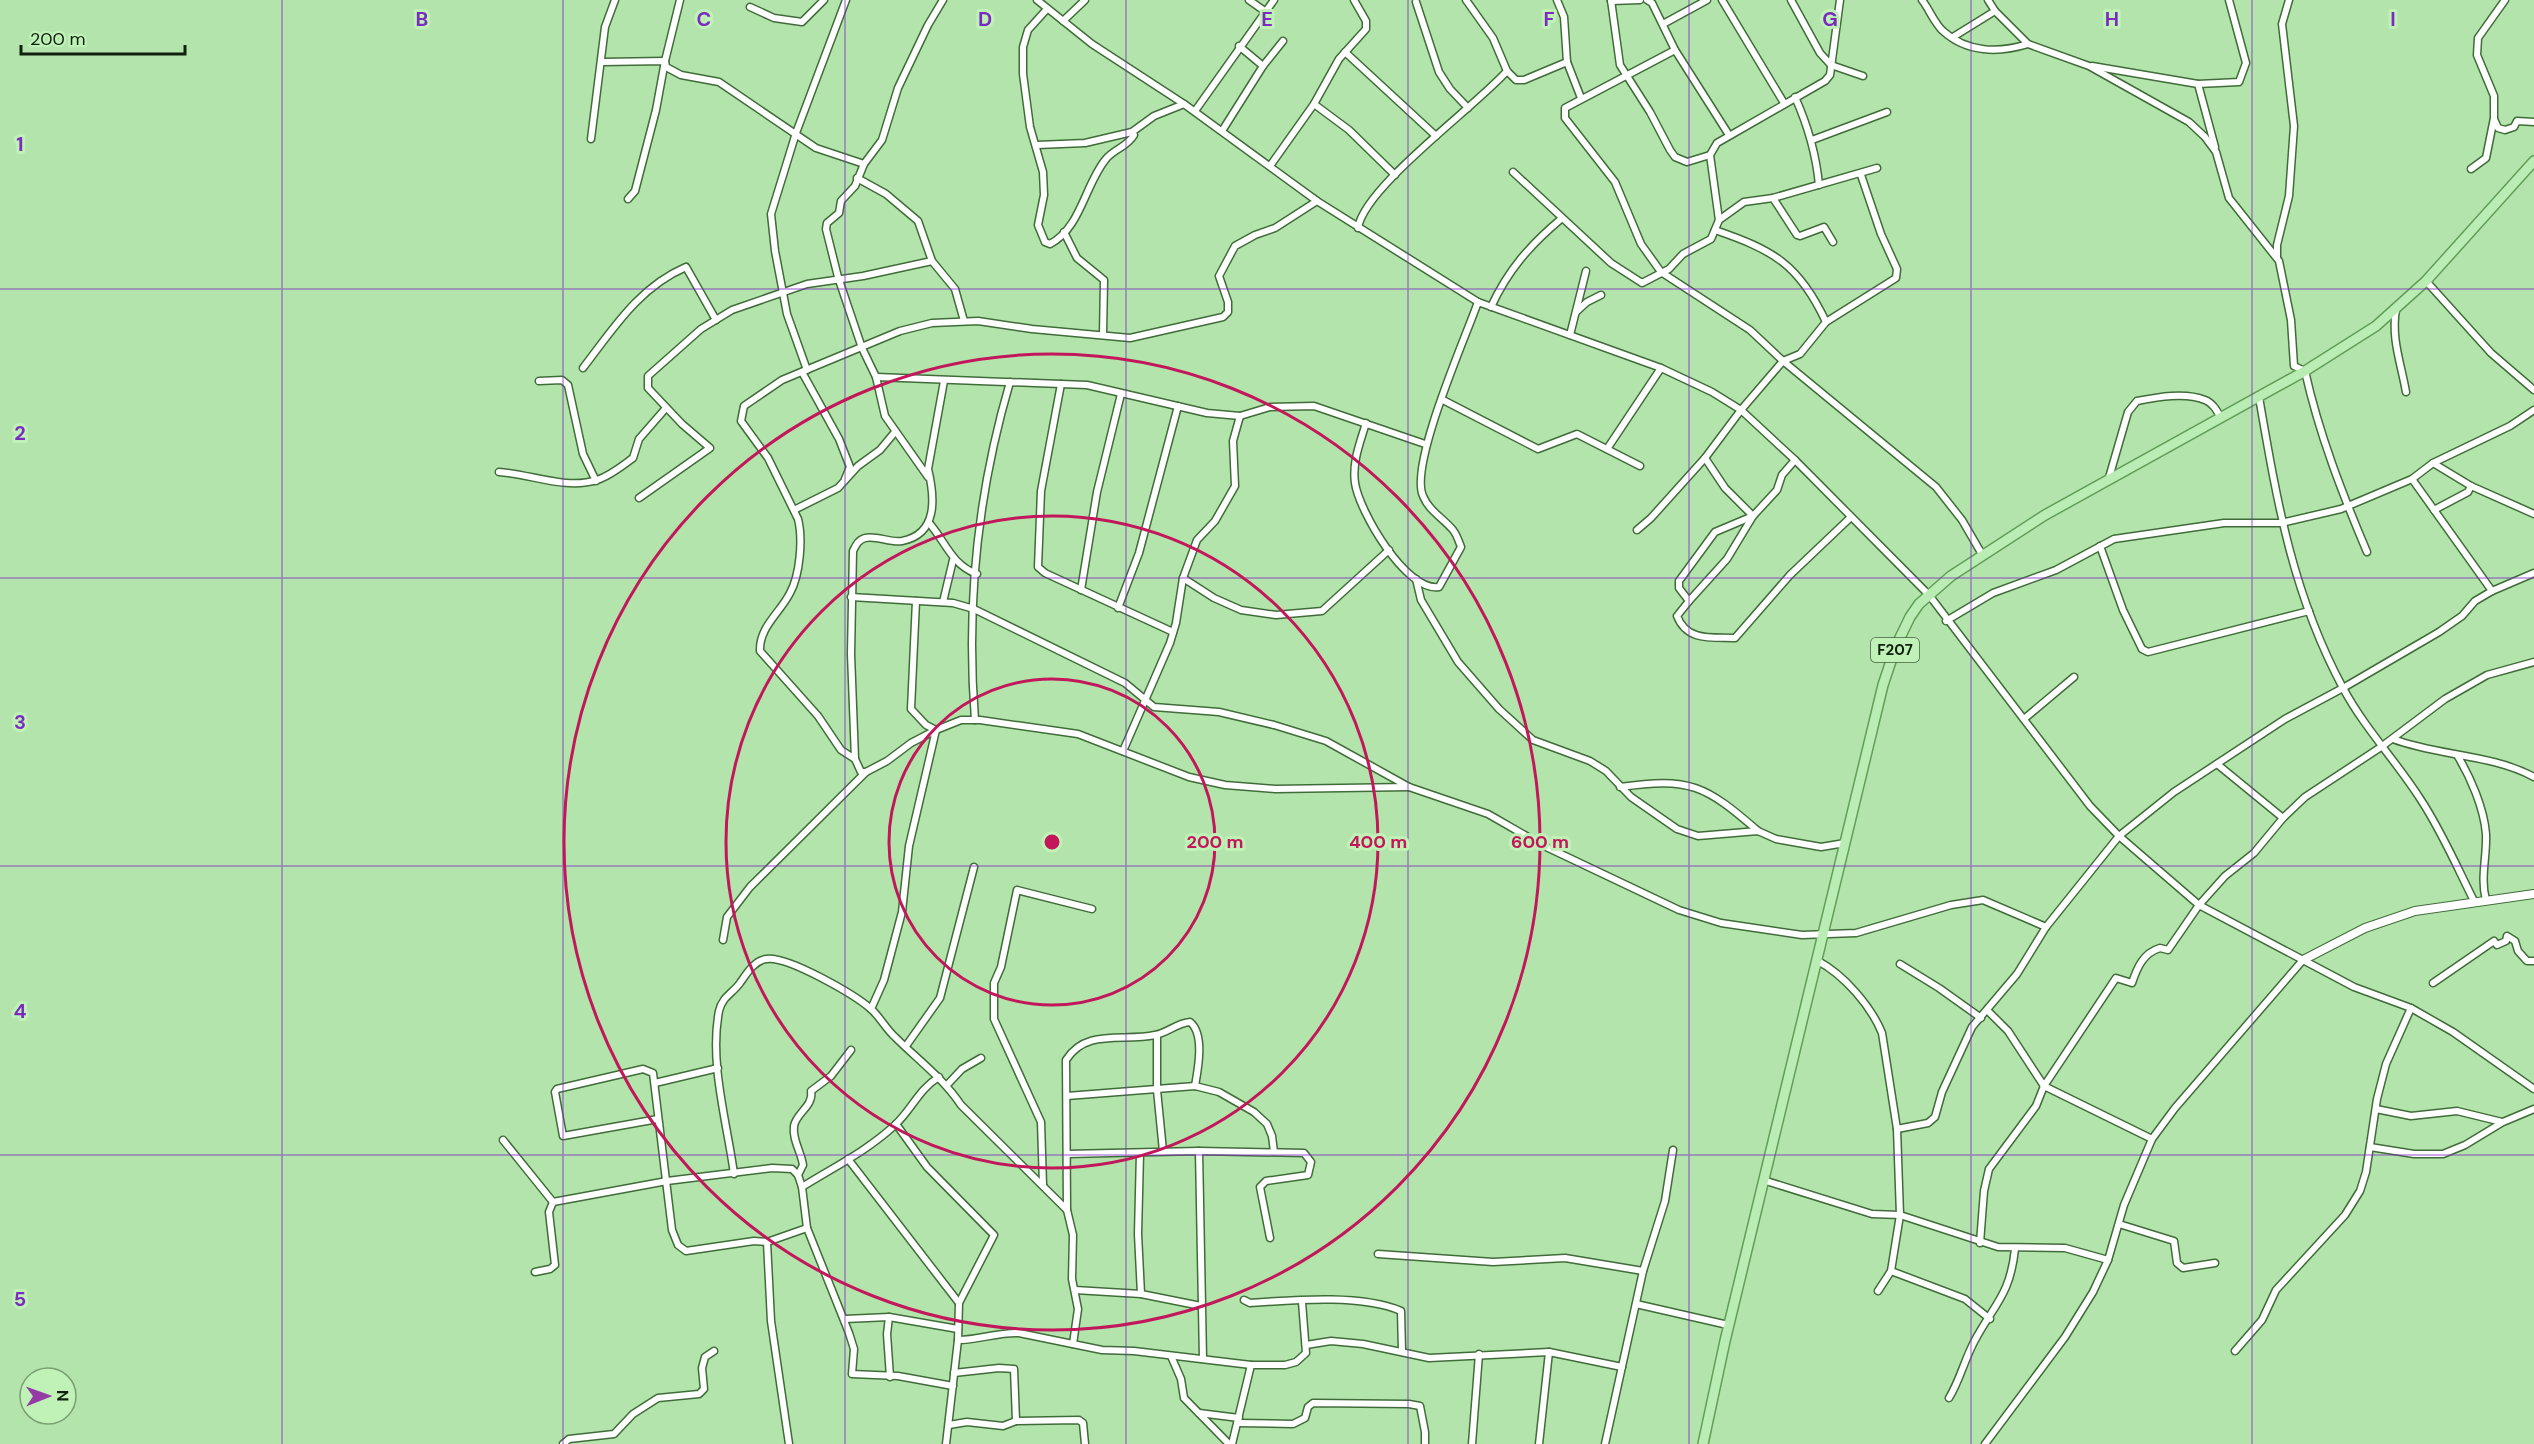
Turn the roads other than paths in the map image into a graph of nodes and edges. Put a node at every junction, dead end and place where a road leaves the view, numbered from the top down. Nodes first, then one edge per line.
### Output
1 (615, 0) edge
2 (680, 0) edge
3 (824, 0) edge
4 (846, 0) edge
5 (943, 0) edge
6 (1037, 0) edge
7 (1085, 0) edge
8 (1249, 0) edge
9 (1274, 0) edge
10 (1354, 0) edge
11 (1466, 0) edge
12 (1557, 0) edge
13 (1640, 0) edge
14 (1647, 0) edge
15 (1707, 0) edge
16 (1722, 0) edge
17 (1791, 0) edge
18 (1840, 0) edge
19 (1922, 0) edge
20 (1988, 0) edge
21 (2229, 0) edge
22 (2289, 0) edge
23 (2505, 0) edge
24 (1611, 1) edge
25 (1416, 2) dead end
26 (750, 7) dead end
27 (1047, 9) junction
28 (1995, 10) junction
29 (1266, 12) junction
30 (1063, 21) junction
31 (1663, 24) junction
32 (1953, 37) junction
33 (1283, 41) dead end
34 (2028, 44) junction
35 (1239, 46) junction
36 (1676, 50) junction
37 (1345, 52) junction
38 (665, 61) junction
39 (602, 62) junction
40 (1567, 62) junction
41 (1831, 65) junction
42 (1263, 66) junction
43 (2089, 66) junction
44 (1507, 71) junction
45 (1625, 76) junction
46 (1863, 76) dead end
47 (2198, 84) junction
48 (1794, 97) junction
49 (1581, 98) junction
50 (1784, 103) junction
51 (1184, 104) junction
52 (1314, 104) junction
53 (1468, 108) junction
54 (1195, 111) junction
55 (1887, 112) dead end
56 (2494, 118) junction
57 (2534, 122) edge
58 (1221, 131) junction
59 (1132, 132) junction
60 (796, 133) junction
61 (1729, 135) junction
62 (1436, 136) junction
63 (591, 139) dead end
64 (1812, 140) junction
65 (1037, 145) junction
66 (2216, 152) junction
67 (1710, 155) junction
68 (2534, 161) edge
69 (864, 164) junction
70 (1270, 166) junction
71 (1876, 168) dead end
72 (2471, 169) dead end
73 (1513, 172) dead end
74 (1395, 175) junction
75 (1861, 175) junction
76 (857, 178) junction
77 (1819, 185) junction
78 (1773, 198) junction
79 (627, 200) dead end
80 (1317, 201) junction
81 (1561, 219) junction
82 (1719, 220) junction
83 (1358, 228) junction
84 (1715, 230) junction
85 (1064, 232) junction
86 (2281, 236) junction
87 (1833, 242) dead end
88 (2265, 243) junction
89 (932, 261) junction
90 (2279, 261) junction
91 (1586, 272) dead end
92 (1660, 272) junction
93 (839, 280) junction
94 (2426, 281) junction
95 (784, 291) junction
96 (1601, 295) dead end
97 (1478, 302) junction
98 (1491, 307) junction
99 (2396, 309) junction
100 (1576, 313) junction
101 (716, 320) junction
102 (964, 321) junction
103 (1826, 322) junction
104 (1103, 335) junction
105 (1570, 335) junction
106 (862, 348) junction
107 (1783, 361) junction
108 (584, 368) dead end
109 (1660, 368) junction
110 (805, 371) junction
111 (2305, 371) junction
112 (876, 377) junction
113 (539, 381) dead end
114 (944, 381) junction
115 (1010, 382) junction
116 (1061, 384) junction
117 (2534, 390) edge
118 (2406, 392) dead end
119 (1121, 394) junction
120 (2259, 397) junction
121 (1443, 400) junction
122 (1178, 406) junction
123 (666, 408) junction
124 (1741, 410) junction
125 (2534, 410) edge
126 (1240, 416) junction
127 (2221, 418) junction
128 (1366, 423) junction
129 (895, 432) junction
130 (1425, 444) junction
131 (1607, 449) junction
132 (1705, 458) junction
133 (1795, 460) junction
134 (2433, 463) junction
135 (1640, 466) dead end
136 (499, 472) dead end
137 (2412, 479) junction
138 (596, 481) junction
139 (2108, 481) junction
140 (844, 482) junction
141 (931, 482) junction
142 (2471, 486) junction
143 (639, 498) dead end
144 (2347, 506) junction
145 (794, 510) junction
146 (2434, 510) junction
147 (2534, 514) edge
148 (1754, 516) junction
149 (1851, 517) junction
150 (2281, 523) junction
151 (930, 524) junction
152 (1637, 530) dead end
153 (2100, 546) junction
154 (1389, 550) junction
155 (2367, 552) dead end
156 (1983, 556) junction
157 (953, 560) junction
158 (2534, 573) edge
159 (977, 574) junction
160 (1182, 578) junction
161 (1416, 579) junction
162 (1081, 590) junction
163 (2492, 591) junction
164 (1929, 595) junction
165 (851, 597) junction
166 (916, 601) junction
167 (1689, 601) junction
168 (943, 602) junction
169 (1119, 608) junction
170 (974, 609) junction
171 (2309, 611) junction
172 (1946, 621) junction
173 (1173, 632) junction
174 (2534, 662) edge
175 (2074, 677) dead end
176 (2343, 688) junction
177 (1145, 699) junction
178 (2024, 719) junction
179 (975, 720) junction
180 (936, 730) junction
181 (2393, 739) junction
182 (2381, 747) junction
183 (1123, 751) junction
184 (2457, 755) junction
185 (855, 759) junction
186 (2217, 764) junction
187 (866, 772) junction
188 (2534, 777) edge
189 (1409, 787) junction
190 (1620, 787) junction
191 (2283, 818) junction
192 (1758, 831) junction
193 (2119, 836) junction
194 (1845, 843) junction
195 (974, 867) dead end
196 (2534, 894) edge
197 (2486, 900) junction
198 (2474, 901) junction
199 (2199, 905) junction
200 (1092, 909) dead end
201 (2046, 927) junction
202 (1825, 933) junction
203 (723, 940) dead end
204 (2303, 960) junction
205 (1818, 961) junction
206 (2534, 961) edge
207 (1900, 964) dead end
208 (2433, 983) dead end
209 (2411, 1008) junction
210 (871, 1009) junction
211 (1988, 1011) junction
212 (1981, 1018) junction
213 (1156, 1035) junction
214 (906, 1046) junction
215 (850, 1050) dead end
216 (981, 1058) dead end
217 (718, 1068) junction
218 (939, 1077) junction
219 (655, 1083) junction
220 (947, 1084) junction
221 (1195, 1086) junction
222 (2044, 1086) junction
223 (2534, 1089) edge
224 (1157, 1090) junction
225 (1067, 1096) junction
226 (2376, 1109) junction
227 (2534, 1109) edge
228 (658, 1119) junction
229 (2503, 1122) junction
230 (896, 1124) junction
231 (1897, 1129) junction
232 (2152, 1139) junction
233 (504, 1140) dead end
234 (2370, 1147) junction
235 (1673, 1150) dead end
236 (1163, 1151) junction
237 (1199, 1151) junction
238 (1274, 1152) junction
239 (1140, 1153) junction
240 (1067, 1154) junction
241 (848, 1159) junction
242 (734, 1174) junction
243 (798, 1175) junction
244 (1763, 1180) junction
245 (667, 1181) junction
246 (1043, 1185) junction
247 (802, 1187) junction
248 (553, 1202) junction
249 (1067, 1210) junction
250 (1900, 1215) junction
251 (2119, 1224) junction
252 (807, 1228) junction
253 (1270, 1238) dead end
254 (767, 1242) junction
255 (1980, 1243) junction
256 (2015, 1249) junction
257 (1378, 1254) dead end
258 (2108, 1260) junction
259 (2215, 1263) dead end
260 (1643, 1271) junction
261 (1891, 1271) junction
262 (535, 1272) dead end
263 (1075, 1290) junction
264 (1878, 1291) dead end
265 (1141, 1294) junction
266 (1244, 1300) dead end
267 (1302, 1302) junction
268 (959, 1303) junction
269 (1636, 1304) junction
270 (1201, 1306) junction
271 (889, 1317) junction
272 (845, 1319) junction
273 (1990, 1319) junction
274 (1728, 1325) junction
275 (958, 1329) junction
276 (958, 1340) junction
277 (1073, 1344) junction
278 (1306, 1346) junction
279 (714, 1351) dead end
280 (1402, 1351) junction
281 (2235, 1351) dead end
282 (1549, 1352) junction
283 (1479, 1354) junction
284 (1171, 1356) junction
285 (1203, 1359) junction
286 (1251, 1365) junction
287 (1622, 1367) junction
288 (954, 1372) junction
289 (890, 1377) junction
290 (953, 1386) junction
291 (1949, 1398) dead end
292 (1198, 1413) junction
293 (1239, 1420) junction
294 (1016, 1421) junction
295 (949, 1425) junction
296 (563, 1444) edge
297 (789, 1444) edge
298 (946, 1444) edge
299 (1085, 1444) edge
300 (1230, 1444) edge
301 (1425, 1444) edge
302 (1472, 1444) edge
303 (1539, 1444) edge
304 (1605, 1444) edge
305 (1703, 1444) edge
306 (1985, 1444) edge

1 - 39 street
2 - 38 street
3 - 26 street
4 - 60 street
5 - 69 street
6 - 27 street
7 - 30 street
8 - 29 street
9 - 29 street
10 - 37 street
11 - 44 street
12 - 40 street
13 - 24 street
14 - 31 street
15 - 31 street
16 - 50 street
17 - 41 street
18 - 41 street
19 - 32 street
20 - 28 street
21 - 47 street
22 - 86 street
23 - 56 street
24 - 45 street
25 - 53 street
27 - 30 street
27 - 65 street
28 - 32 street
28 - 34 street
29 - 35 street
30 - 51 street
31 - 36 street
32 - 34 street
33 - 42 street
34 - 43 street
35 - 42 street
35 - 54 street
36 - 45 street
36 - 61 street
37 - 52 street
37 - 62 street
38 - 39 street
38 - 60 street
38 - 79 street
39 - 63 street
40 - 44 street
40 - 49 street
41 - 46 street
41 - 48 street
42 - 58 street
43 - 47 street
43 - 66 street
44 - 53 street
45 - 49 street
45 - 67 street
47 - 66 street
48 - 50 street
48 - 64 street
49 - 92 street
50 - 61 street
51 - 54 street
51 - 59 street
52 - 70 street
52 - 74 street
53 - 62 street
54 - 58 street
55 - 64 street
56 - 57 street
56 - 72 street
58 - 70 street
59 - 65 street
59 - 85 street
60 - 69 street
60 - 95 street
61 - 67 street
62 - 74 street
64 - 77 street
65 - 85 street
66 - 88 street
67 - 82 street
68 - 94 main road, F207
69 - 76 street
70 - 80 street
71 - 75 street
73 - 81 street
74 - 83 street
75 - 77 street
75 - 103 street
76 - 89 street
76 - 93 street
77 - 78 street
78 - 82 street
78 - 87 street
80 - 83 street
80 - 104 street
81 - 92 street
81 - 98 street
82 - 84 street
83 - 97 street
84 - 92 street
84 - 103 street
85 - 104 street
86 - 88 street
86 - 90 street
88 - 90 street
89 - 93 street
89 - 102 street
90 - 111 street
91 - 100 street
92 - 107 street
93 - 95 street
93 - 106 street
94 - 99 main road, F207
94 - 117 street
95 - 101 street
95 - 110 street
96 - 100 street
97 - 98 street
97 - 121 street
98 - 105 street
99 - 111 main road, F207
99 - 118 street
100 - 105 street
101 - 108 street
101 - 123 street
102 - 104 street
102 - 106 street
103 - 107 street
105 - 109 street
106 - 110 street
106 - 112 street
107 - 124 street
107 - 156 street
109 - 124 street
109 - 131 street
110 - 140 street
110 - 145 street
111 - 120 main road, F207
111 - 144 street
112 - 114 street
112 - 129 street
113 - 138 street
114 - 115 street
114 - 141 street
115 - 116 street
115 - 159 street
116 - 119 street
116 - 162 street
119 - 122 street
119 - 162 street
120 - 127 main road, F207
120 - 150 street
121 - 130 street
121 - 131 street
122 - 126 street
122 - 169 street
123 - 138 street
123 - 143 street
124 - 132 street
124 - 133 street
125 - 134 street
126 - 128 street
126 - 160 street
127 - 139 main road, F207
127 - 139 street
128 - 130 street
128 - 154 street
129 - 140 street
129 - 141 street
130 - 161 street
131 - 135 street
132 - 148 street
132 - 152 street
133 - 148 street
133 - 149 street
134 - 137 street
134 - 142 street
136 - 138 street
137 - 144 street
137 - 146 street
139 - 156 main road, F207
140 - 145 street
141 - 151 street
142 - 146 street
142 - 147 street
144 - 150 street
144 - 155 street
145 - 185 street
146 - 163 street
148 - 167 street
148 - 167 street
149 - 164 street
149 - 167 street
150 - 153 street
150 - 171 street
151 - 157 street
151 - 165 street
153 - 171 street
153 - 172 street
154 - 160 street
154 - 161 street
156 - 164 main road, F207
157 - 159 street
157 - 168 street
158 - 163 street
159 - 170 street
160 - 173 street
161 - 190 street
162 - 169 street
163 - 176 street
164 - 172 street
164 - 194 main road, F207
165 - 166 street
165 - 185 street
166 - 168 street
166 - 180 street
168 - 170 street
169 - 173 street
170 - 177 street
170 - 179 street
171 - 176 street
172 - 178 street
173 - 177 street
174 - 181 street
175 - 178 street
176 - 182 street
176 - 186 street
177 - 183 street
177 - 189 street
178 - 193 street
179 - 180 street
179 - 183 street
180 - 187 street
180 - 210 street
181 - 182 street
181 - 184 street
182 - 191 street
182 - 198 street
183 - 189 street
184 - 188 street
184 - 197 street
185 - 187 street
186 - 191 street
186 - 193 street
187 - 203 street
189 - 202 street
190 - 192 street
190 - 192 street
191 - 199 street
192 - 194 street
193 - 199 street
193 - 201 street
194 - 202 main road, F207
195 - 214 street
196 - 197 street
197 - 198 street
198 - 204 street
199 - 204 street
199 - 222 street
200 - 246 street
201 - 202 street
201 - 211 street
202 - 205 main road, F207
204 - 209 street
204 - 232 street
205 - 231 street
205 - 244 main road, F207
206 - 208 street
207 - 212 street
209 - 223 street
209 - 226 street
210 - 214 street
210 - 217 street
211 - 212 street
211 - 222 street
212 - 231 street
213 - 221 street
213 - 224 street
213 - 225 street
214 - 218 street
215 - 243 street
216 - 220 street
217 - 219 street
217 - 242 street
218 - 220 street
218 - 230 street
219 - 228 street
219 - 228 street
220 - 246 street
221 - 224 street
221 - 238 street
222 - 232 street
222 - 255 street
224 - 225 street
224 - 236 street
225 - 240 street
226 - 229 street
226 - 234 street
227 - 229 street
228 - 245 street
229 - 234 street
230 - 241 street
230 - 268 street
231 - 250 street
232 - 251 street
233 - 248 street
234 - 281 street
235 - 260 street
236 - 237 street
236 - 239 street
237 - 238 street
237 - 270 street
238 - 253 street
239 - 240 street
239 - 265 street
240 - 249 street
241 - 247 street
241 - 268 street
242 - 243 street
242 - 245 street
243 - 247 street
244 - 250 street
244 - 274 main road, F207
245 - 248 street
245 - 254 street
246 - 249 street
247 - 252 street
248 - 262 street
249 - 263 street
250 - 255 street
250 - 261 street
251 - 258 street
251 - 259 street
252 - 254 street
252 - 272 street
254 - 297 street
255 - 256 street
256 - 258 street
256 - 273 street
257 - 260 street
258 - 306 street
260 - 269 street
261 - 264 street
261 - 273 street
263 - 265 street
263 - 277 street
265 - 270 street
266 - 267 street
267 - 278 street
267 - 280 street
268 - 275 street
269 - 274 street
269 - 287 street
270 - 285 street
271 - 272 street
271 - 275 street
271 - 289 street
272 - 289 street
273 - 291 street
274 - 305 main road, F207
275 - 276 street
276 - 277 street
276 - 288 street
277 - 284 street
278 - 280 street
278 - 286 street
279 - 296 street
280 - 283 street
282 - 283 street
282 - 287 street
282 - 303 street
283 - 302 street
284 - 285 street
284 - 292 street
285 - 286 street
286 - 293 street
287 - 304 street
288 - 290 street
288 - 294 street
289 - 290 street
290 - 295 street
292 - 293 street
292 - 300 street
293 - 300 street
293 - 301 street
294 - 295 street
294 - 299 street
295 - 298 street

